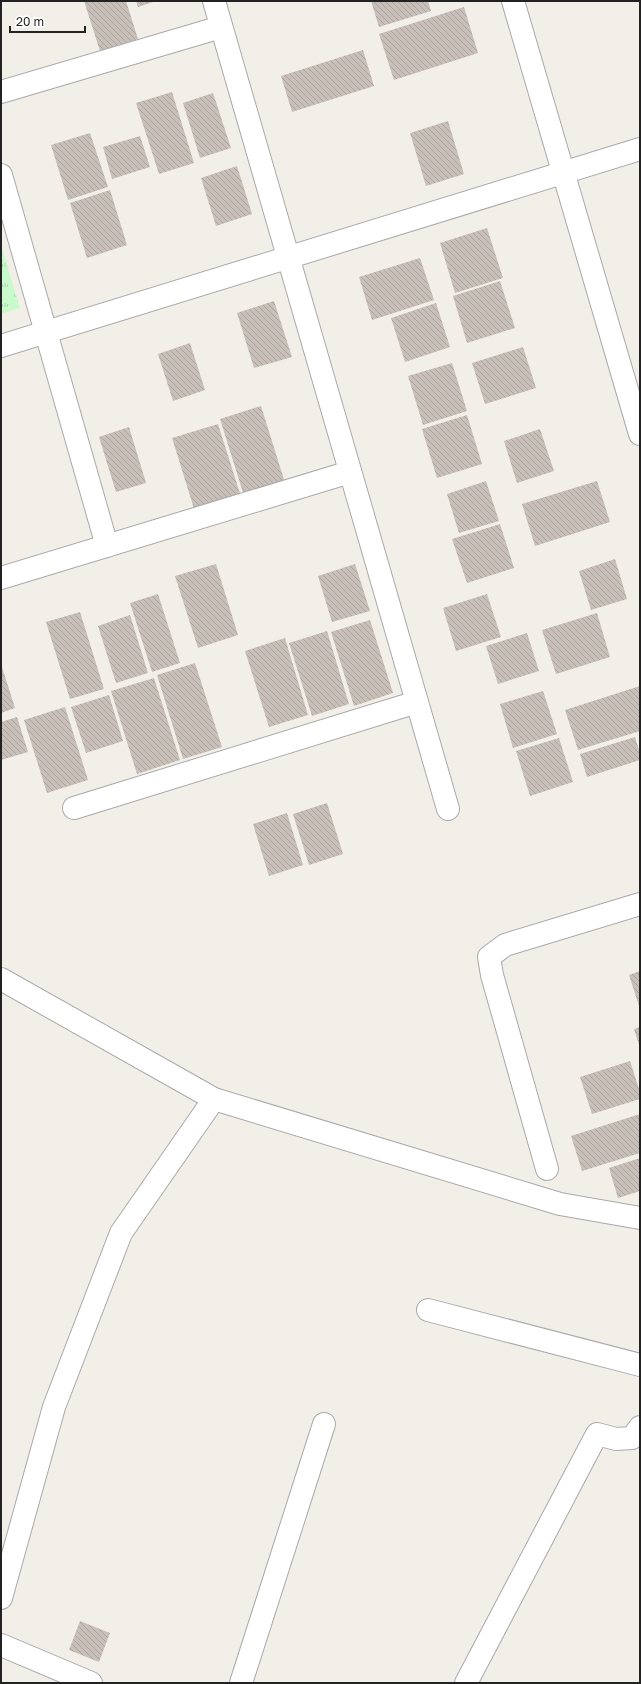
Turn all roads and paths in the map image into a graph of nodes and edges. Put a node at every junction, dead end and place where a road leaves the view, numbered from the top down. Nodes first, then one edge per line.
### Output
1 (214, 1) edge
2 (513, 1) edge
3 (221, 27) junction
4 (1, 92) edge
5 (640, 149) edge
6 (563, 172) junction
7 (1, 175) edge
8 (288, 257) junction
9 (46, 332) junction
10 (1, 346) edge
11 (640, 434) edge
12 (350, 472) junction
13 (107, 546) junction
14 (1, 578) edge
15 (417, 702) junction
16 (74, 808) dead end
17 (448, 809) dead end
18 (640, 904) edge
19 (1, 979) edge
20 (214, 1099) junction
21 (547, 1169) dead end
22 (640, 1218) edge
23 (428, 1310) dead end
24 (640, 1365) edge
25 (324, 1424) dead end
26 (640, 1426) edge
27 (1, 1598) edge
28 (1, 1645) edge
29 (91, 1683) edge
30 (241, 1683) edge
31 (466, 1683) edge

1 - 3 street
2 - 6 street
3 - 4 street
3 - 8 street
5 - 6 street
6 - 8 street
6 - 11 street
7 - 9 street
8 - 9 street
8 - 12 street
9 - 10 street
9 - 13 street
12 - 13 street
12 - 15 street
13 - 14 street
15 - 16 street
15 - 17 street
18 - 21 street
19 - 20 street
20 - 22 street
20 - 27 street
23 - 24 street
25 - 30 street
26 - 31 street
28 - 29 street

